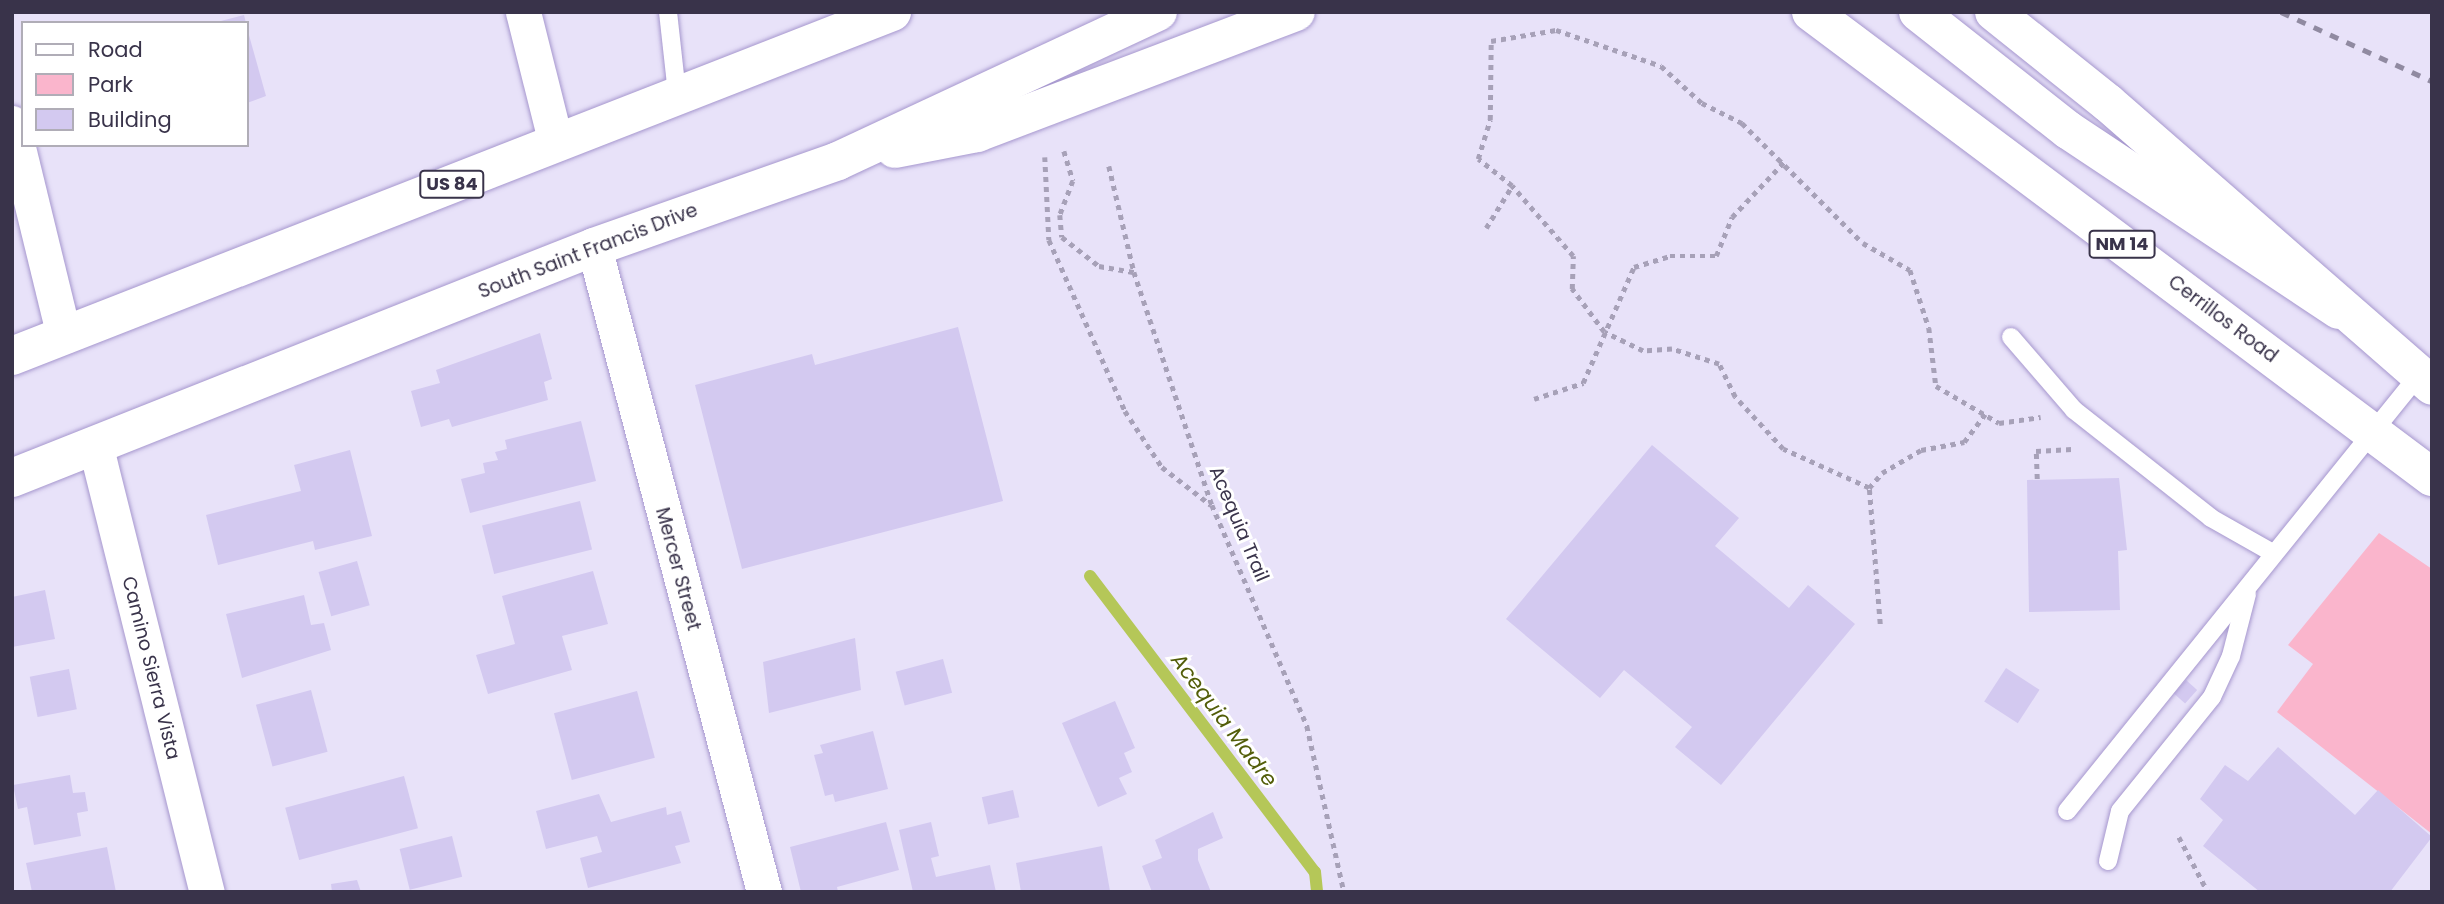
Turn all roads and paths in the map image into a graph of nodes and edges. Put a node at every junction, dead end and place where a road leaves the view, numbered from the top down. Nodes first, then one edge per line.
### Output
1 (523, 12) edge
2 (668, 12) edge
3 (1158, 12) edge
4 (1296, 12) edge
5 (1811, 12) edge
6 (1918, 12) edge
7 (1994, 12) edge
8 (876, 15) edge
9 (677, 93) junction
10 (556, 143) junction
11 (15, 145) edge
12 (1064, 151) dead end
13 (1045, 157) dead end
14 (838, 161) junction
15 (1785, 161) junction
16 (1109, 166) dead end
17 (1512, 186) junction
18 (1486, 228) dead end
19 (594, 247) junction
20 (1134, 272) junction
21 (2339, 310) junction
22 (1604, 332) junction
23 (64, 336) junction
24 (2011, 337) dead end
25 (12, 356) edge
26 (2425, 381) edge
27 (1534, 399) dead end
28 (1985, 414) junction
29 (2049, 416) dead end
30 (2370, 430) junction
31 (95, 444) junction
32 (2077, 449) dead end
33 (2432, 477) edge
34 (12, 478) edge
35 (2037, 479) dead end
36 (1869, 488) junction
37 (1212, 505) junction
38 (2271, 552) junction
39 (2247, 594) junction
40 (1880, 624) dead end
41 (2067, 811) dead end
42 (2179, 837) dead end
43 (2108, 861) dead end
44 (208, 892) edge
45 (764, 892) edge
46 (1344, 892) edge
47 (2208, 892) edge

1 - 10 street
2 - 9 lane
3 - 14 main road, South Saint Francis Drive
4 - 14 main road
5 - 30 main road, Cerrillos Road / NM 14
6 - 21 main road
7 - 21 main road
8 - 9 main road, US 84
9 - 10 main road, US 84
10 - 23 main road, US 84
11 - 23 street
12 - 20 path
13 - 37 path
14 - 19 main road, South Saint Francis Drive
15 - 17 path
15 - 22 path
15 - 28 path
16 - 20 path, Acequia Trail
17 - 18 path
17 - 22 path
19 - 31 main road, South Saint Francis Drive
19 - 45 street, Mercer Street
20 - 37 path, Acequia Trail
21 - 26 main road
22 - 27 path
22 - 36 path
23 - 25 main road, US 84
24 - 38 lane
26 - 30 lane
28 - 29 path
28 - 36 path
30 - 33 main road, Cerrillos Road / NM 14
30 - 38 lane
31 - 34 main road, South Saint Francis Drive
31 - 44 street, Camino Sierra Vista
32 - 35 path
36 - 40 path
37 - 46 path, Acequia Trail
38 - 39 lane
39 - 41 lane
39 - 43 lane
42 - 47 path

